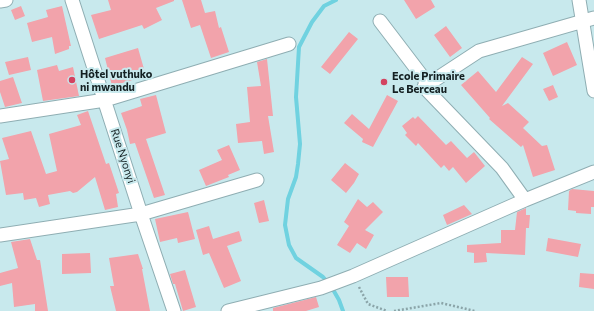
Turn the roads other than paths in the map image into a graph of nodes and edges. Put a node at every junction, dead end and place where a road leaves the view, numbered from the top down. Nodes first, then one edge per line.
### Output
1 (6, 0) edge
2 (72, 0) edge
3 (579, 0) edge
4 (0, 1) edge
5 (588, 20) edge
6 (380, 21) dead end
7 (290, 44) dead end
8 (428, 84) junction
9 (594, 92) edge
10 (105, 100) junction
11 (0, 116) edge
12 (594, 172) edge
13 (257, 180) dead end
14 (525, 200) junction
15 (141, 214) junction
16 (0, 235) edge
17 (174, 311) edge
18 (228, 311) edge

1 - 4 street
2 - 10 street, Rue Nyonyi
3 - 5 street
5 - 8 street
5 - 9 street
6 - 8 street
7 - 10 street
8 - 14 street
10 - 11 street
10 - 15 street, Rue Nyonyi
12 - 14 street
13 - 15 street
14 - 18 street
15 - 16 street
15 - 17 street, Rue Nyonyi

